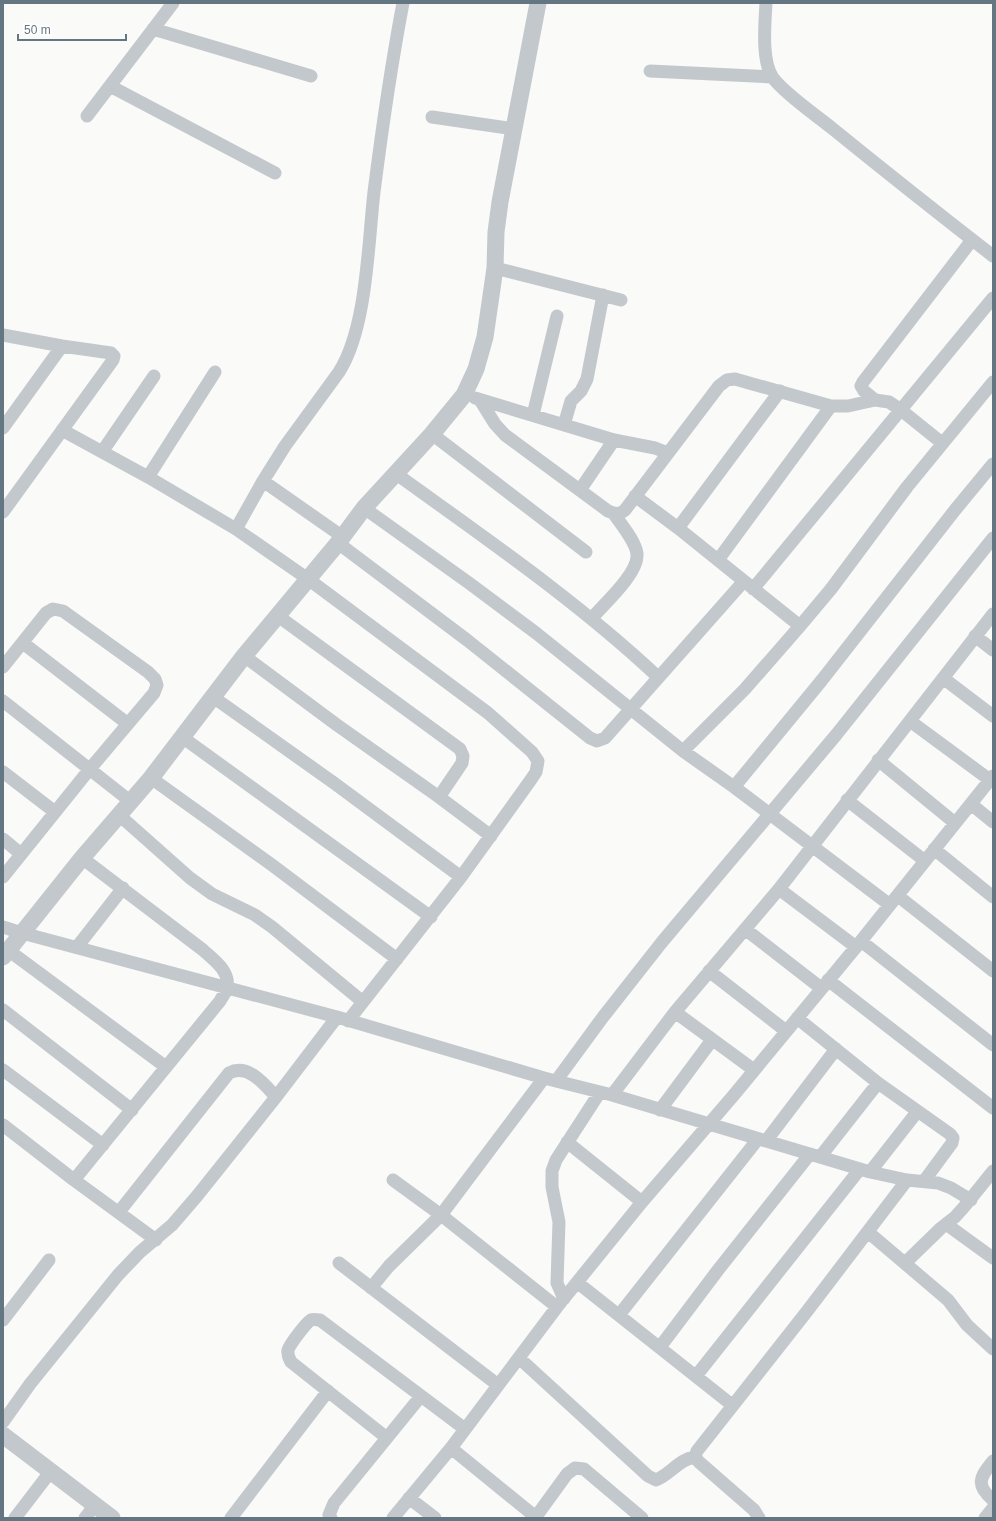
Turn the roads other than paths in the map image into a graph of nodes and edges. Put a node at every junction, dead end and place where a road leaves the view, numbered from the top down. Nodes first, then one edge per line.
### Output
1 (173, 3) edge
2 (403, 3) edge
3 (538, 3) edge
4 (766, 3) edge
5 (154, 29) junction
6 (650, 71) dead end
7 (311, 76) dead end
8 (772, 77) junction
9 (110, 86) junction
10 (87, 116) dead end
11 (432, 116) dead end
12 (514, 129) junction
13 (275, 173) dead end
14 (972, 240) junction
15 (993, 256) edge
16 (495, 268) junction
17 (603, 295) junction
18 (993, 298) edge
19 (622, 300) dead end
20 (557, 316) dead end
21 (5, 338) edge
22 (62, 346) junction
23 (215, 372) dead end
24 (154, 376) dead end
25 (993, 382) edge
26 (780, 391) junction
27 (472, 397) junction
28 (875, 400) junction
29 (831, 406) junction
30 (901, 410) junction
31 (533, 415) junction
32 (564, 425) junction
33 (3, 428) edge
34 (62, 430) junction
35 (432, 434) junction
36 (614, 440) junction
37 (942, 443) junction
38 (102, 452) junction
39 (668, 453) junction
40 (993, 464) edge
41 (395, 473) junction
42 (148, 477) junction
43 (263, 481) junction
44 (580, 490) junction
45 (635, 496) junction
46 (364, 508) junction
47 (3, 512) edge
48 (614, 514) junction
49 (678, 528) junction
50 (236, 529) junction
51 (993, 538) edge
52 (341, 540) junction
53 (586, 552) dead end
54 (718, 560) junction
55 (308, 579) junction
56 (748, 585) junction
57 (993, 614) edge
58 (278, 616) junction
59 (592, 618) junction
60 (800, 626) junction
61 (975, 636) junction
62 (23, 643) junction
63 (993, 650) edge
64 (244, 656) junction
65 (3, 666) edge
66 (658, 677) junction
67 (943, 678) junction
68 (212, 697) junction
69 (3, 701) edge
70 (631, 709) junction
71 (993, 716) edge
72 (910, 720) junction
73 (128, 724) junction
74 (182, 737) junction
75 (683, 751) junction
76 (878, 760) junction
77 (89, 770) junction
78 (3, 772) edge
79 (151, 778) junction
80 (992, 778) edge
81 (734, 787) junction
82 (439, 797) junction
83 (847, 800) junction
84 (130, 801) junction
85 (970, 804) junction
86 (55, 812) junction
87 (770, 813) junction
88 (119, 815) junction
89 (993, 822) edge
90 (955, 823) junction
91 (491, 836) junction
92 (3, 839) edge
93 (812, 845) junction
94 (934, 849) junction
95 (21, 854) junction
96 (82, 858) junction
97 (925, 861) junction
98 (3, 877) edge
99 (461, 877) junction
100 (123, 888) junction
101 (779, 889) junction
102 (993, 897) edge
103 (894, 900) junction
104 (431, 917) junction
105 (3, 927) edge
106 (745, 929) junction
107 (22, 933) junction
108 (859, 944) junction
109 (77, 947) junction
110 (6, 953) edge
111 (397, 959) junction
112 (709, 971) junction
113 (993, 971) edge
114 (825, 984) junction
115 (227, 988) junction
116 (363, 1002) junction
117 (3, 1010) edge
118 (675, 1012) junction
119 (797, 1018) junction
120 (343, 1019) junction
121 (786, 1031) junction
122 (712, 1040) junction
123 (993, 1045) edge
124 (836, 1049) junction
125 (166, 1067) junction
126 (3, 1070) edge
127 (754, 1070) junction
128 (550, 1079) junction
129 (878, 1083) junction
130 (606, 1094) junction
131 (276, 1097) junction
132 (993, 1108) edge
133 (132, 1110) junction
134 (660, 1110) junction
135 (917, 1112) junction
136 (709, 1124) junction
137 (3, 1125) edge
138 (762, 1140) junction
139 (567, 1142) junction
140 (103, 1145) junction
141 (815, 1156) junction
142 (865, 1171) junction
143 (993, 1171) edge
144 (74, 1180) junction
145 (393, 1180) dead end
146 (907, 1180) junction
147 (924, 1181) junction
148 (971, 1200) junction
149 (642, 1202) junction
150 (119, 1212) junction
151 (441, 1215) junction
152 (946, 1224) junction
153 (868, 1232) junction
154 (156, 1240) junction
155 (993, 1258) edge
156 (49, 1260) dead end
157 (339, 1263) dead end
158 (905, 1263) junction
159 (578, 1283) junction
160 (371, 1288) junction
161 (560, 1303) junction
162 (619, 1315) junction
163 (3, 1320) edge
164 (660, 1347) junction
165 (993, 1349) edge
166 (519, 1358) junction
167 (696, 1376) junction
168 (498, 1385) junction
169 (328, 1391) junction
170 (422, 1396) junction
171 (732, 1405) junction
172 (3, 1422) edge
173 (465, 1429) junction
174 (387, 1438) junction
175 (5, 1440) edge
176 (450, 1448) junction
177 (695, 1456) junction
178 (993, 1461) edge
179 (51, 1471) junction
180 (409, 1498) junction
181 (993, 1500) edge
182 (993, 1508) edge
183 (90, 1512) edge
184 (15, 1518) edge
185 (112, 1518) edge
186 (231, 1518) edge
187 (331, 1518) edge
188 (393, 1518) edge
189 (435, 1518) edge
190 (536, 1518) edge
191 (642, 1518) edge
192 (759, 1518) edge
193 (985, 1518) edge

1 - 5 street
2 - 43 street
3 - 12 street
4 - 8 street
5 - 7 street
5 - 9 street
6 - 8 street
8 - 14 street
9 - 10 street
9 - 13 street
11 - 12 street
12 - 16 street
14 - 15 street
14 - 28 street
16 - 17 street
16 - 27 street
17 - 19 street
17 - 32 street
18 - 30 street
20 - 31 street
21 - 22 street
22 - 33 street
22 - 34 street
23 - 42 street
24 - 38 street
25 - 37 street
26 - 29 street
26 - 39 street
26 - 49 street
27 - 31 street
27 - 35 street
27 - 44 street
28 - 29 street
28 - 30 street
29 - 54 street
30 - 37 street
30 - 56 street
31 - 32 street
32 - 36 street
34 - 38 street
34 - 47 street
35 - 41 street
35 - 53 street
36 - 39 street
36 - 44 street
37 - 60 street
38 - 42 street
39 - 45 street
40 - 81 street
41 - 46 street
41 - 59 street
42 - 50 street
43 - 50 street
43 - 52 street
44 - 48 street
45 - 48 street
45 - 49 street
46 - 52 street
46 - 70 street
48 - 59 street
49 - 54 street
50 - 55 street
51 - 87 street
52 - 55 street
52 - 70 street
54 - 56 street
55 - 58 street
55 - 91 street
56 - 60 street
56 - 66 street
57 - 61 street
58 - 64 street
58 - 82 street
59 - 66 street
60 - 75 street
61 - 63 street
61 - 67 street
62 - 65 street
62 - 73 street
62 - 73 street
64 - 68 street
64 - 82 street
66 - 70 street
67 - 71 street
67 - 72 street
68 - 74 street
68 - 99 street
69 - 77 street
70 - 75 street
72 - 76 street
72 - 80 street
73 - 77 street
74 - 79 street
74 - 104 street
75 - 81 street
76 - 83 street
76 - 90 street
77 - 84 street
77 - 86 street
78 - 86 street
79 - 84 street
79 - 111 street
80 - 85 street
81 - 87 street
82 - 91 street
83 - 93 street
83 - 97 street
84 - 88 street
85 - 89 street
85 - 90 street
86 - 95 street
87 - 93 street
87 - 128 street
88 - 96 street
88 - 116 street
90 - 94 street
91 - 99 street
92 - 95 street
93 - 101 street
93 - 103 street
94 - 97 street
94 - 102 street
95 - 98 street
96 - 100 street
96 - 107 street
97 - 103 street
99 - 104 street
100 - 109 street
100 - 115 street
101 - 106 street
101 - 108 street
103 - 108 street
103 - 113 street
104 - 111 street
105 - 107 street
106 - 112 street
106 - 114 street
107 - 109 street
107 - 110 street
108 - 114 street
108 - 123 street
109 - 115 street
110 - 125 street
111 - 116 street
112 - 118 street
112 - 121 street
114 - 119 street
114 - 132 street
115 - 120 street
115 - 125 street
116 - 120 street
117 - 133 street
118 - 122 street
118 - 130 street
119 - 121 street
119 - 124 street
120 - 128 street
120 - 131 street
121 - 127 street
122 - 127 street
122 - 134 street
124 - 129 street
124 - 138 street
125 - 133 street
126 - 140 street
127 - 136 street
128 - 130 street
128 - 151 street
129 - 135 street
129 - 141 street
130 - 134 street
130 - 139 street
131 - 150 street
131 - 154 street
133 - 140 street
134 - 136 street
135 - 142 street
135 - 147 street
136 - 138 street
136 - 149 street
137 - 144 street
138 - 141 street
138 - 162 street
139 - 149 street
139 - 161 street
140 - 144 street
141 - 142 street
141 - 164 street
142 - 146 street
142 - 167 street
143 - 148 street
144 - 150 street
145 - 151 street
146 - 147 street
146 - 153 street
147 - 148 street
148 - 152 street
149 - 159 street
150 - 154 street
151 - 160 street
151 - 161 street
152 - 155 street
152 - 158 street
153 - 158 street
153 - 171 street
154 - 172 street
156 - 163 street
157 - 160 street
158 - 165 street
159 - 161 street
159 - 162 street
160 - 168 street
161 - 166 street
162 - 164 street
164 - 167 street
166 - 168 street
166 - 177 street
167 - 171 street
168 - 173 street
169 - 170 street
169 - 174 street
169 - 186 street
170 - 173 street
170 - 174 street
171 - 177 street
173 - 176 street
174 - 187 street
175 - 179 street
176 - 180 street
176 - 190 street
177 - 192 street
178 - 181 street
179 - 183 street
179 - 184 street
180 - 188 street
180 - 189 street
182 - 193 street
183 - 185 street
190 - 191 street

